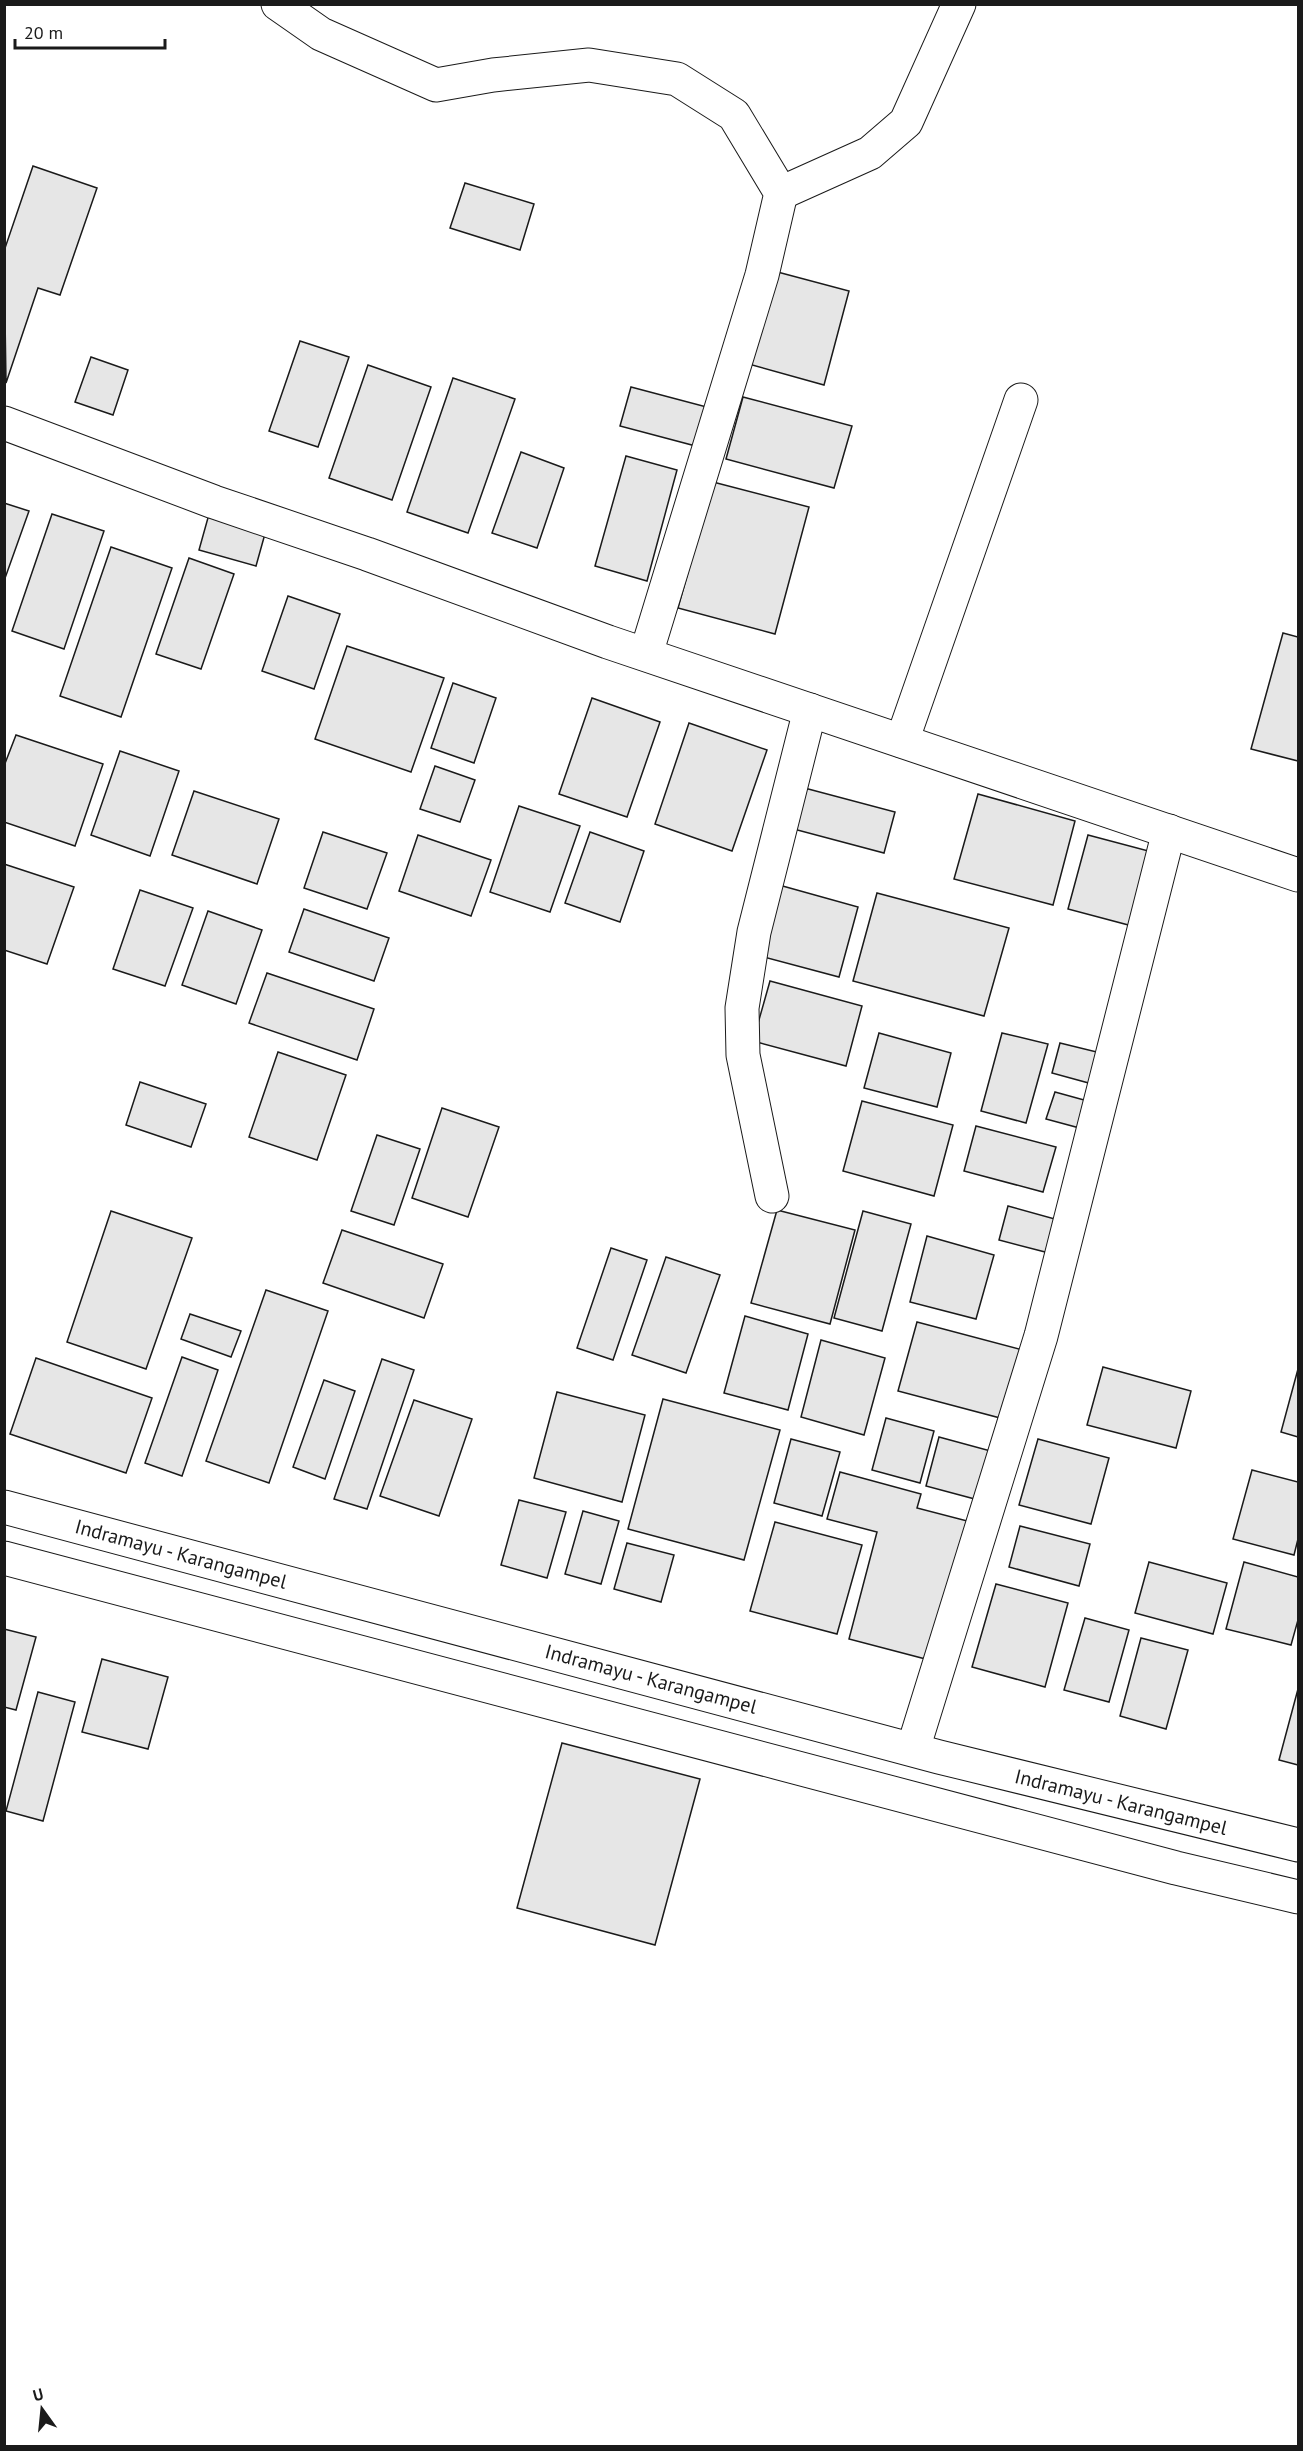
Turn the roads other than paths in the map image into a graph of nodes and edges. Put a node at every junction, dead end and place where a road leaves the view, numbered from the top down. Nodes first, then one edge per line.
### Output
1 (278, 4) edge
2 (959, 4) edge
3 (781, 193) junction
4 (1021, 400) dead end
5 (4, 423) edge
6 (646, 654) junction
7 (810, 710) junction
8 (902, 741) junction
9 (1170, 831) junction
10 (1299, 875) edge
11 (772, 1196) dead end
12 (4, 1507) edge
13 (4, 1558) edge
14 (926, 1753) junction
15 (923, 1802) junction
16 (1299, 1845) edge
17 (1299, 1897) edge

1 - 3 street
2 - 3 street
3 - 6 street
4 - 8 street
5 - 6 street
6 - 7 street
7 - 8 street
7 - 11 street
8 - 9 street
9 - 10 street
9 - 14 street
12 - 14 street, Indramayu - Karangampel
13 - 15 street
14 - 15 street
14 - 16 street, Indramayu - Karangampel
15 - 17 street

